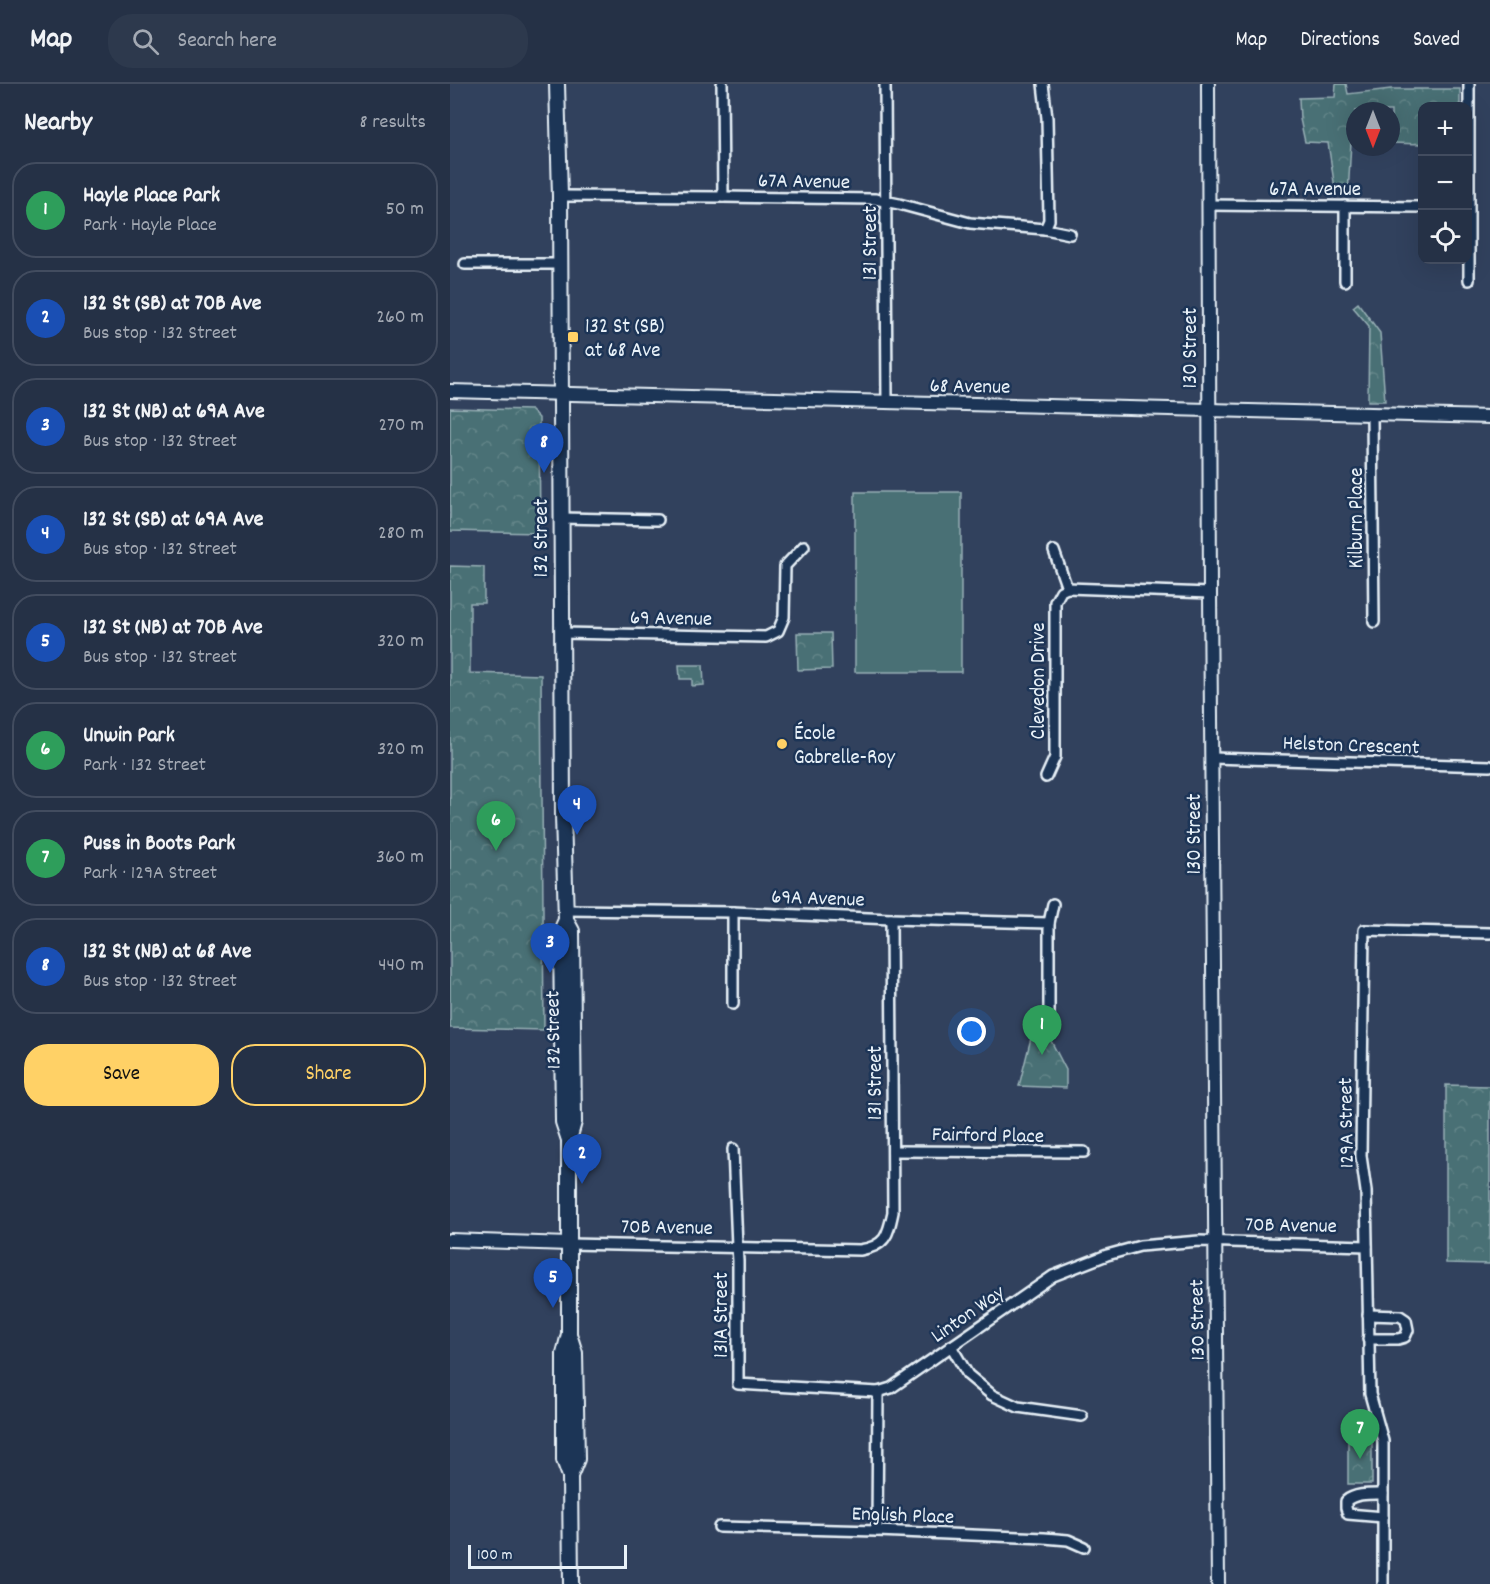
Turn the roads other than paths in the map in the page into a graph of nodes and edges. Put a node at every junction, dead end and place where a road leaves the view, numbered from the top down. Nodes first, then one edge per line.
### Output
1 (558, 84) edge
2 (722, 84) edge
3 (885, 84) edge
4 (1043, 84) edge
5 (1208, 84) edge
6 (1469, 84) edge
7 (1468, 156) edge
8 (560, 196) junction
9 (723, 197) junction
10 (887, 201) junction
11 (1208, 205) junction
12 (1345, 206) junction
13 (1418, 207) edge
14 (1468, 210) edge
15 (1047, 225) junction
16 (1070, 234) dead end
17 (465, 264) dead end
18 (560, 264) junction
19 (1345, 280) dead end
20 (1469, 280) dead end
21 (450, 391) edge
22 (561, 394) junction
23 (887, 402) junction
24 (1209, 410) junction
25 (1372, 414) junction
26 (1490, 417) edge
27 (561, 518) junction
28 (658, 520) dead end
29 (804, 546) dead end
30 (1054, 551) dead end
31 (1067, 588) junction
32 (1210, 593) junction
33 (1374, 622) dead end
34 (562, 633) junction
35 (1212, 758) junction
36 (1490, 766) edge
37 (1046, 777) dead end
38 (1053, 904) dead end
39 (733, 912) junction
40 (566, 915) junction
41 (891, 919) junction
42 (1049, 923) junction
43 (1490, 933) edge
44 (733, 1004) dead end
45 (1049, 1014) dead end
46 (733, 1149) dead end
47 (893, 1151) junction
48 (1084, 1152) dead end
49 (450, 1240) edge
50 (1215, 1241) junction
51 (569, 1244) junction
52 (881, 1244) joint
53 (737, 1246) junction
54 (1367, 1246) junction
55 (1368, 1315) junction
56 (1368, 1339) junction
57 (951, 1346) junction
58 (878, 1392) junction
59 (1082, 1416) dead end
60 (1383, 1494) junction
61 (1383, 1517) junction
62 (719, 1527) dead end
63 (877, 1531) junction
64 (1084, 1547) dead end
65 (571, 1584) edge
66 (1218, 1584) edge
67 (1383, 1584) edge

1 - 8 main road, 132 Street
2 - 9 street
3 - 10 street, 131 Street
4 - 15 street
5 - 11 street, 130 Street
6 - 7 street
8 - 9 street, 67A Avenue
8 - 18 main road, 132 Street
9 - 10 street, 67A Avenue
10 - 15 street, 67A Avenue
10 - 23 street, 131 Street
11 - 12 street, 67A Avenue
11 - 24 street, 130 Street
12 - 13 street, 67A Avenue
12 - 19 street
14 - 20 street
15 - 16 street, 67A Avenue
17 - 18 street
18 - 22 main road, 132 Street
21 - 22 street, 68 Avenue
22 - 23 street, 68 Avenue
22 - 27 main road, 132 Street
23 - 24 street, 68 Avenue
24 - 25 street, 68 Avenue
24 - 32 street, 130 Street
25 - 26 street, 68 Avenue
25 - 33 street, Kilburn Place
27 - 28 street
27 - 34 main road, 132 Street
29 - 34 street, 69 Avenue
30 - 31 street
31 - 32 street
31 - 37 street, Clevedon Drive
32 - 35 street, 130 Street
34 - 40 main road, 132 Street
35 - 36 street, Helston Crescent
35 - 50 street, 130 Street
38 - 42 street
39 - 40 street, 69A Avenue
39 - 41 street, 69A Avenue
39 - 44 street
40 - 51 main road, 132 Street
41 - 42 street, 69A Avenue
41 - 47 street, 131 Street
42 - 45 street
43 - 54 street, 129A Street
46 - 53 street, 131A Street
47 - 48 street, Fairford Place
47 - 52 street, 131 Street
49 - 51 street, 70B Avenue
50 - 54 street, 70B Avenue
50 - 57 street, Linton Way
50 - 66 street, 130 Street
51 - 53 street, 70B Avenue
51 - 65 main road, 132 Street
52 - 53 street, 70B Avenue
53 - 58 street, 131A Street
54 - 55 street, 129A Street
55 - 56 street, 129A Street
55 - 56 street
56 - 60 street, 129A Street
57 - 58 street, Linton Way
57 - 59 street
58 - 63 street
60 - 61 street, 129A Street
60 - 61 street
61 - 67 street, 129A Street
62 - 63 street, English Place
63 - 64 street, English Place

